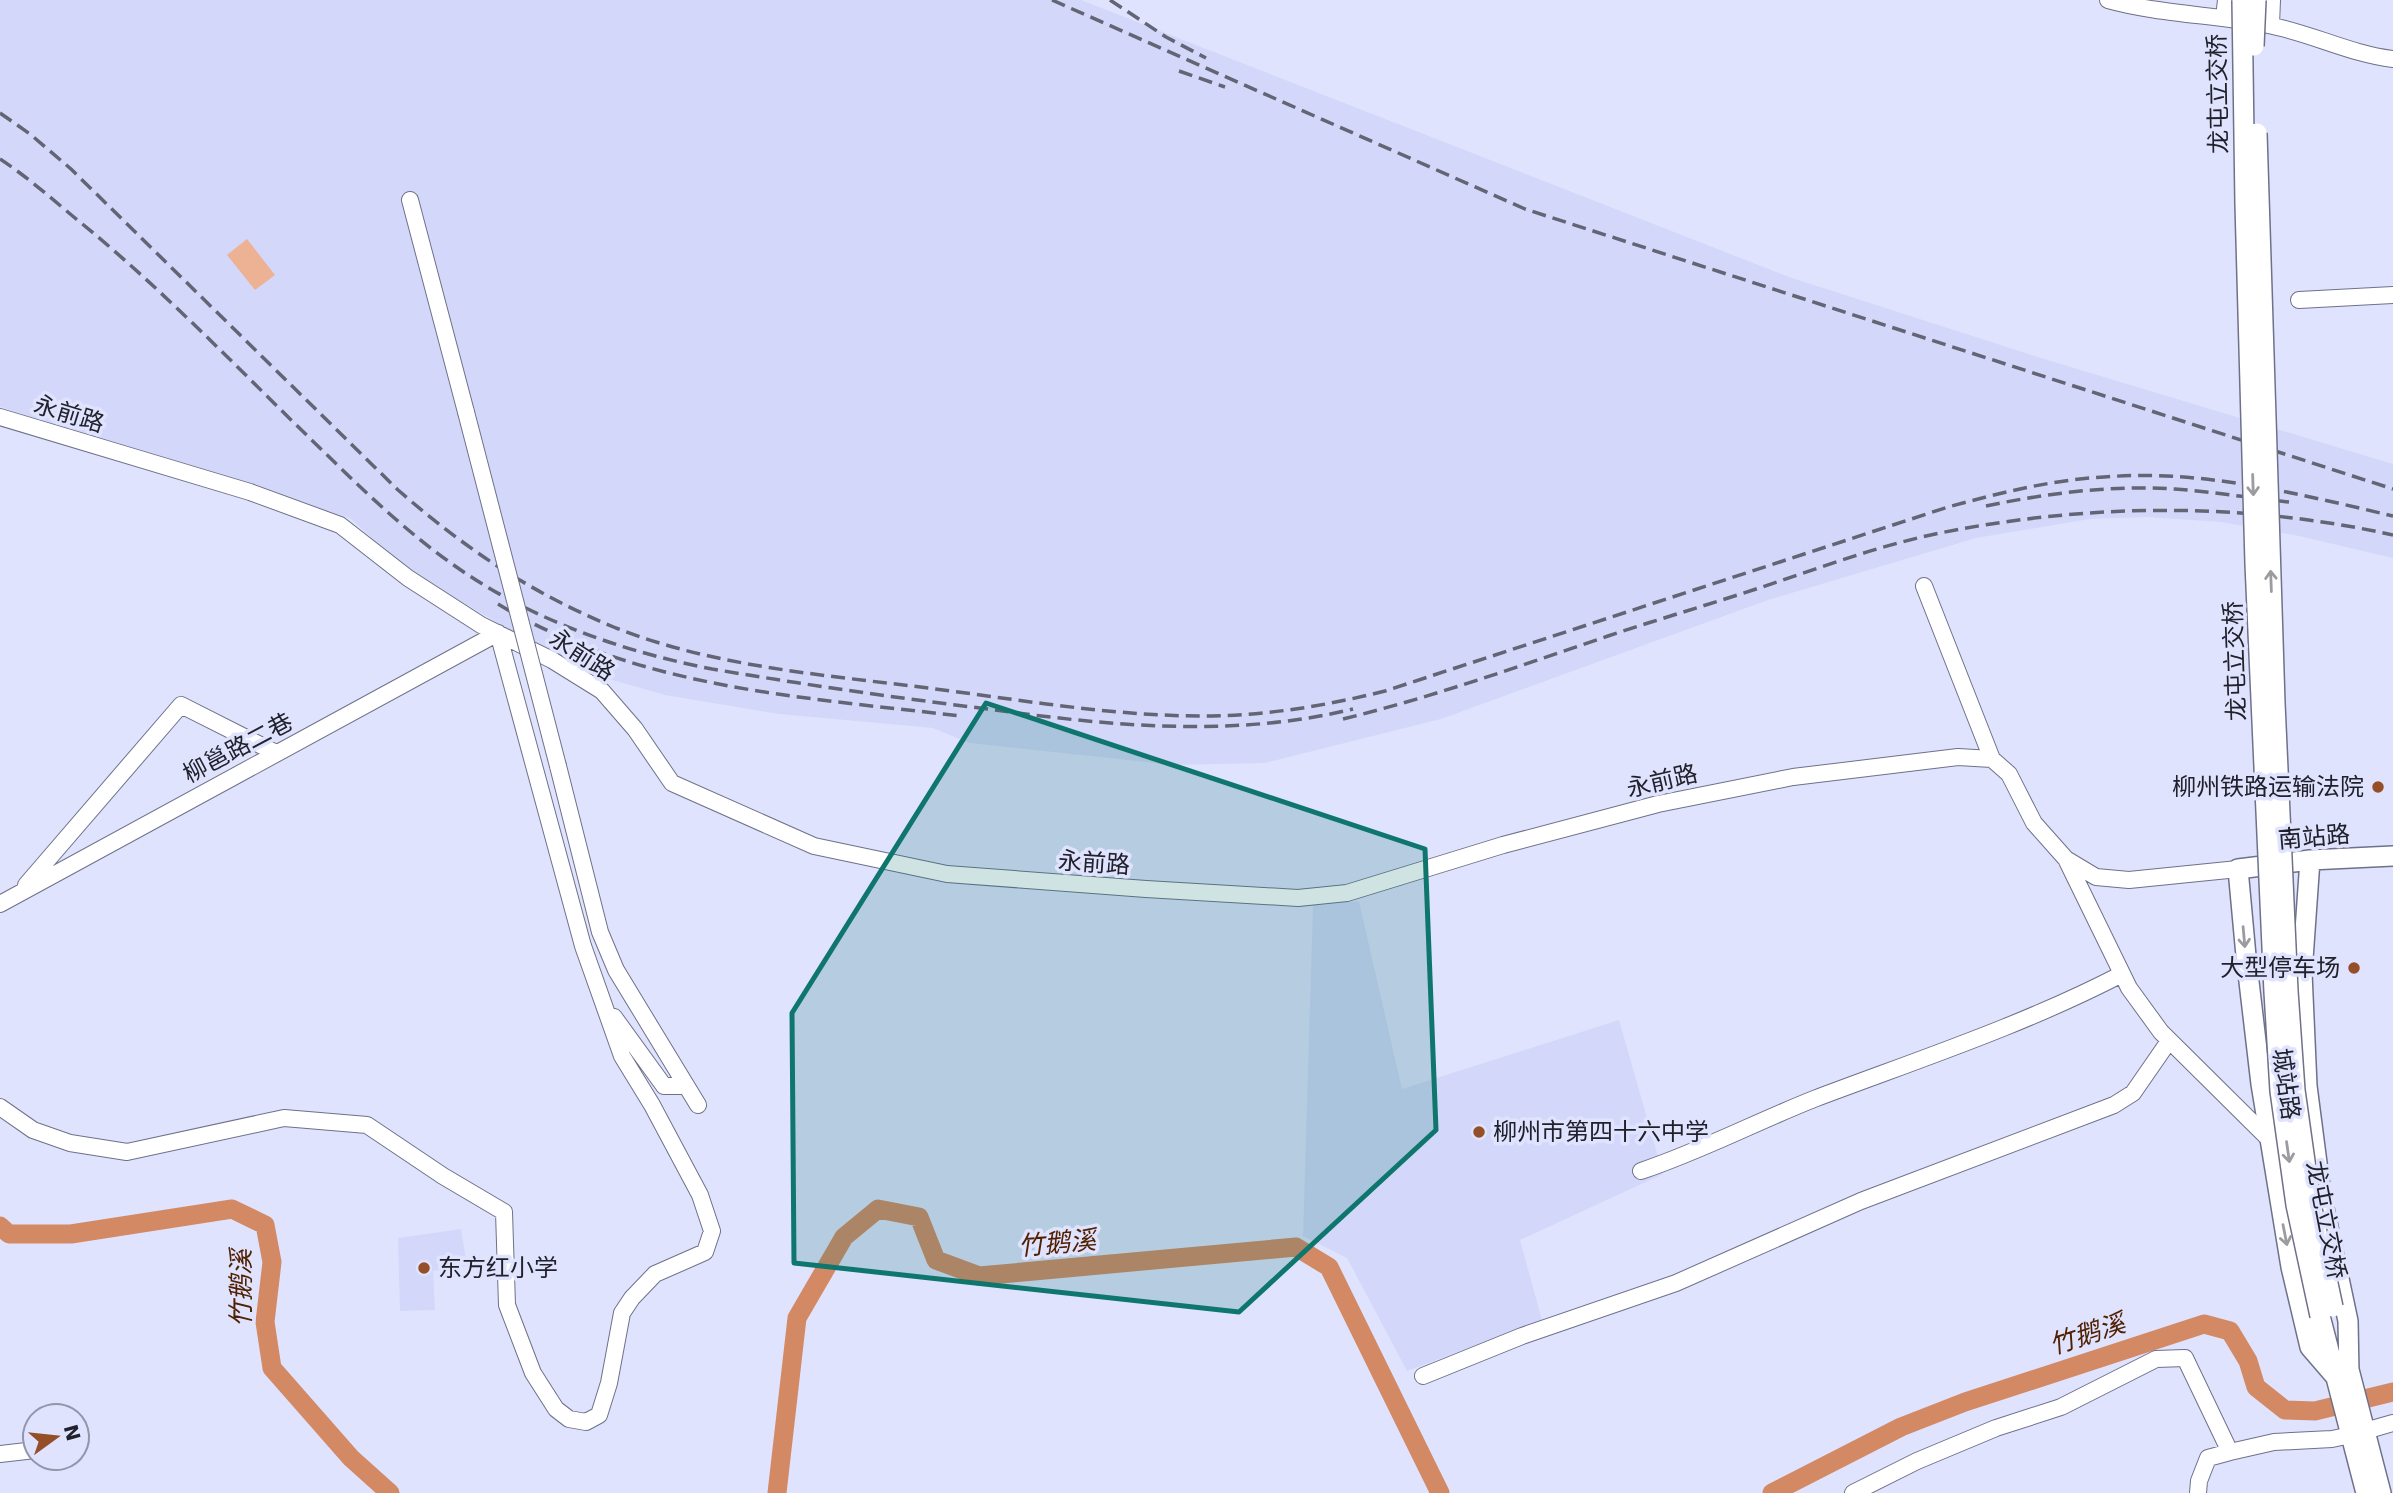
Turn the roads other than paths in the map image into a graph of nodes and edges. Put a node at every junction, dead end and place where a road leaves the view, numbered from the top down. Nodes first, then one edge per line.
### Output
1 (2108, 0) edge
2 (2226, 0) edge
3 (2242, 0) edge
4 (2256, 0) edge
5 (2272, 0) edge
6 (2224, 18) junction
7 (2271, 25) junction
8 (2393, 58) edge
9 (410, 200) dead end
10 (2393, 295) edge
11 (2299, 300) dead end
12 (0, 417) edge
13 (1924, 586) dead end
14 (498, 633) junction
15 (276, 753) junction
16 (1992, 759) junction
17 (2393, 856) edge
18 (2066, 859) junction
19 (2310, 860) junction
20 (2238, 869) junction
21 (18, 894) junction
22 (0, 904) edge
23 (2122, 974) junction
24 (602, 1001) junction
25 (2169, 1041) junction
26 (686, 1086) junction
27 (698, 1105) dead end
28 (0, 1107) edge
29 (2269, 1139) junction
30 (1641, 1171) dead end
31 (2327, 1311) junction
32 (1423, 1376) dead end
33 (2343, 1378) junction
34 (2393, 1423) edge
35 (2357, 1428) junction
36 (21, 1452) edge
37 (2230, 1452) junction
38 (0, 1454) edge
39 (1853, 1493) edge
40 (2197, 1493) edge
41 (2366, 1493) edge
42 (2381, 1493) edge

1 - 6 street
2 - 6 street
3 -> 31 main road, 龙屯立交桥, bridge
31 -> 4 main road, 龙屯立交桥, bridge
5 - 7 street
6 - 7 street
7 - 8 street
9 - 26 street, bridge
10 - 11 street
12 - 14 street, 永前路
13 - 16 street
14 - 15 street, 柳邕路二巷
14 - 16 street, 永前路
14 - 24 street
15 - 21 street, 柳邕路二巷
15 - 21 street
16 - 18 street
17 - 19 main road, 南站路
18 - 20 street
18 - 23 street
19 - 20 main road, 南站路
19 - 33 main road, 城站路
20 -> 29 main road, 城站路
21 - 22 street, 柳邕路二巷
23 - 25 street
23 - 30 street
24 - 26 street
24 - 28 street
25 - 29 street
25 - 32 street
26 - 27 street
29 -> 33 main road, 城站路
31 - 33 main road, 城站路
33 - 35 main road, 城站路
34 - 35 street
35 - 37 street
35 - 41 main road, 城站路
35 - 42 main road, 城站路
36 - 38 street
37 - 39 street
37 - 40 street

